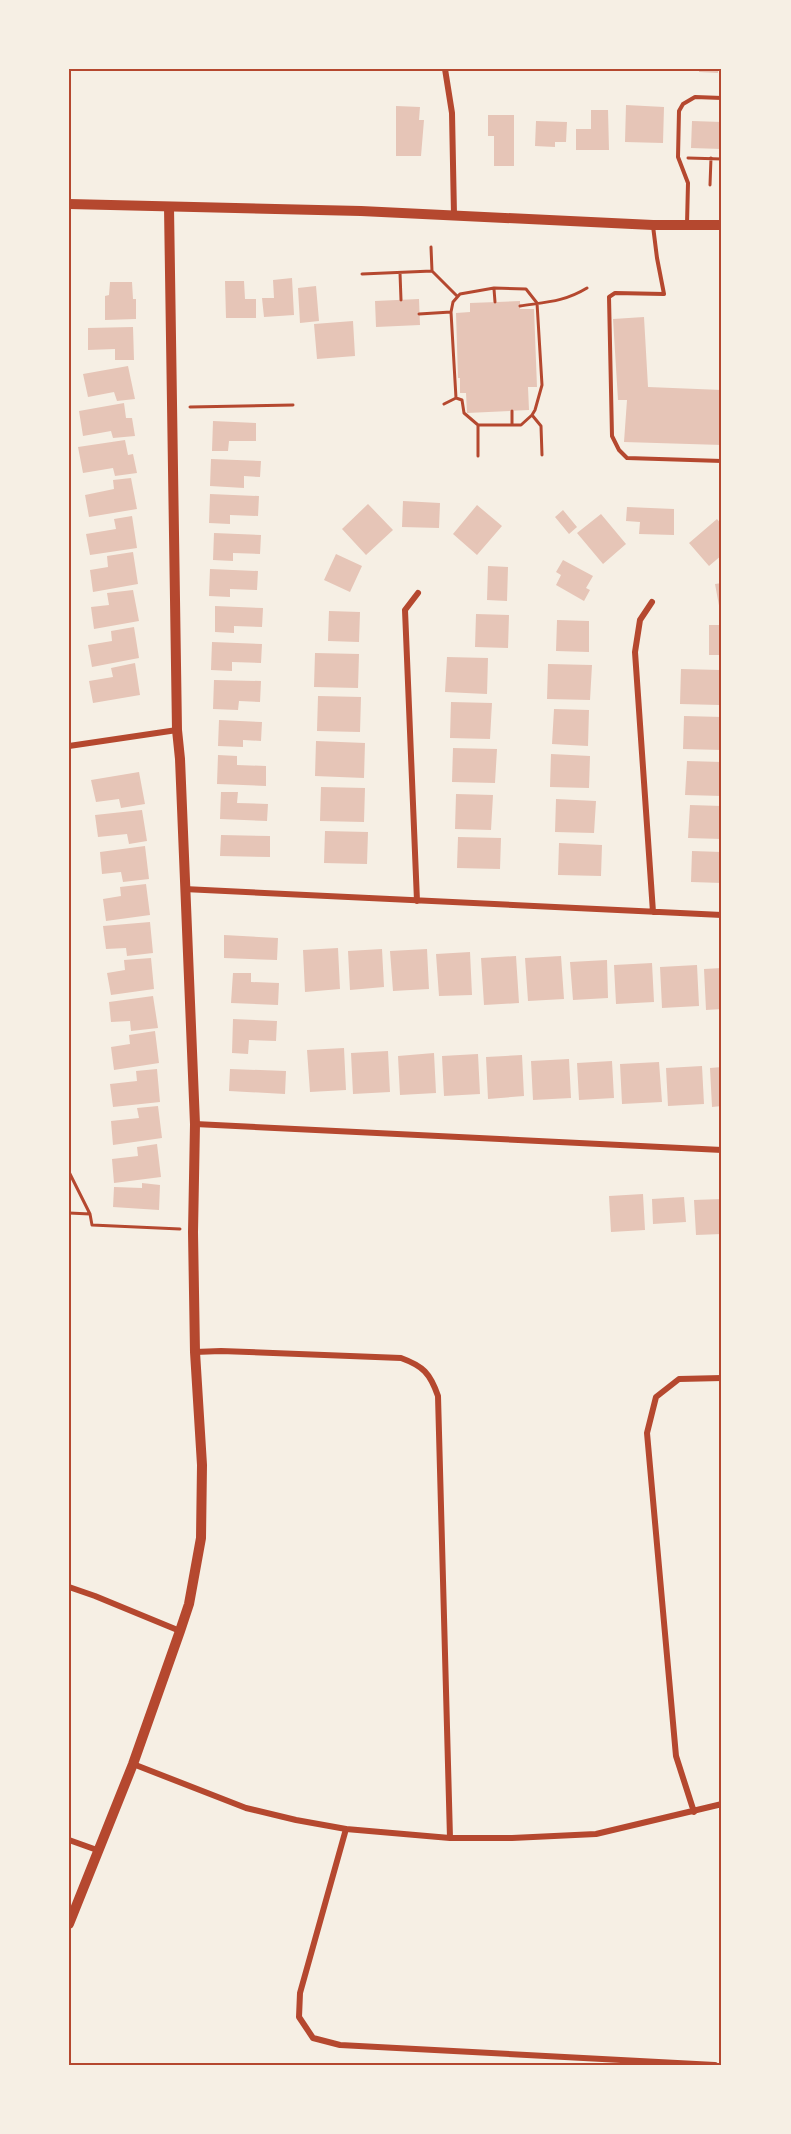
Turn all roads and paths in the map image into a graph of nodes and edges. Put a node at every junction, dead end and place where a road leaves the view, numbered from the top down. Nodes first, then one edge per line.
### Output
1 (445, 69) edge
2 (722, 98) edge
3 (678, 157) junction
4 (711, 158) junction
5 (722, 159) edge
6 (710, 185) dead end
7 (69, 204) edge
8 (169, 207) junction
9 (454, 215) junction
10 (653, 225) junction
11 (687, 225) junction
12 (722, 225) edge
13 (431, 247) dead end
14 (432, 271) junction
15 (400, 273) junction
16 (363, 274) dead end
17 (494, 288) junction
18 (587, 288) dead end
19 (457, 296) junction
20 (401, 300) dead end
21 (495, 302) dead end
22 (537, 303) junction
23 (520, 306) dead end
24 (451, 312) junction
25 (419, 314) dead end
26 (456, 398) junction
27 (444, 404) dead end
28 (293, 405) dead end
29 (190, 407) dead end
30 (513, 411) dead end
31 (532, 415) junction
32 (478, 425) junction
33 (512, 425) junction
34 (542, 455) dead end
35 (478, 456) dead end
36 (722, 461) edge
37 (418, 593) dead end
38 (652, 602) dead end
39 (177, 730) junction
40 (69, 746) edge
41 (184, 889) junction
42 (417, 901) junction
43 (653, 912) junction
44 (722, 915) edge
45 (195, 1124) junction
46 (722, 1150) edge
47 (69, 1172) edge
48 (69, 1213) edge
49 (90, 1214) junction
50 (193, 1232) junction
51 (195, 1352) junction
52 (722, 1378) edge
53 (69, 1587) edge
54 (180, 1632) junction
55 (133, 1764) junction
56 (722, 1804) edge
57 (694, 1812) junction
58 (346, 1828) junction
59 (450, 1838) junction
60 (69, 1840) edge
61 (97, 1850) junction
62 (69, 1924) edge
63 (715, 2065) edge

1 - 9 street
2 - 3 lane
3 - 4 path
3 - 11 lane
4 - 5 path
4 - 6 path
7 - 8 street
8 - 9 street
8 - 39 street
9 - 10 street
10 - 11 street
10 - 36 lane
11 - 12 street
13 - 14 path
14 - 15 path
14 - 19 path
15 - 16 path
15 - 20 path
17 - 19 path
17 - 21 path
17 - 22 path
18 - 22 path
19 - 24 path
22 - 23 path
22 - 31 path
24 - 25 path
24 - 26 path
26 - 27 path
26 - 32 path
28 - 29 path
30 - 33 path
31 - 33 path
31 - 34 path
32 - 33 path
32 - 35 path
37 - 42 street
38 - 43 street
39 - 40 street
39 - 41 street
41 - 42 street
41 - 45 street
42 - 43 street
43 - 44 street
45 - 46 street
45 - 50 street
47 - 49 path
48 - 49 path
49 - 50 path
50 - 51 street
51 - 54 street
51 - 59 street
52 - 57 street
53 - 54 street
54 - 55 street
55 - 58 street
55 - 61 street
56 - 57 street
57 - 59 street
58 - 59 street
58 - 63 street
60 - 61 street
61 - 62 street

